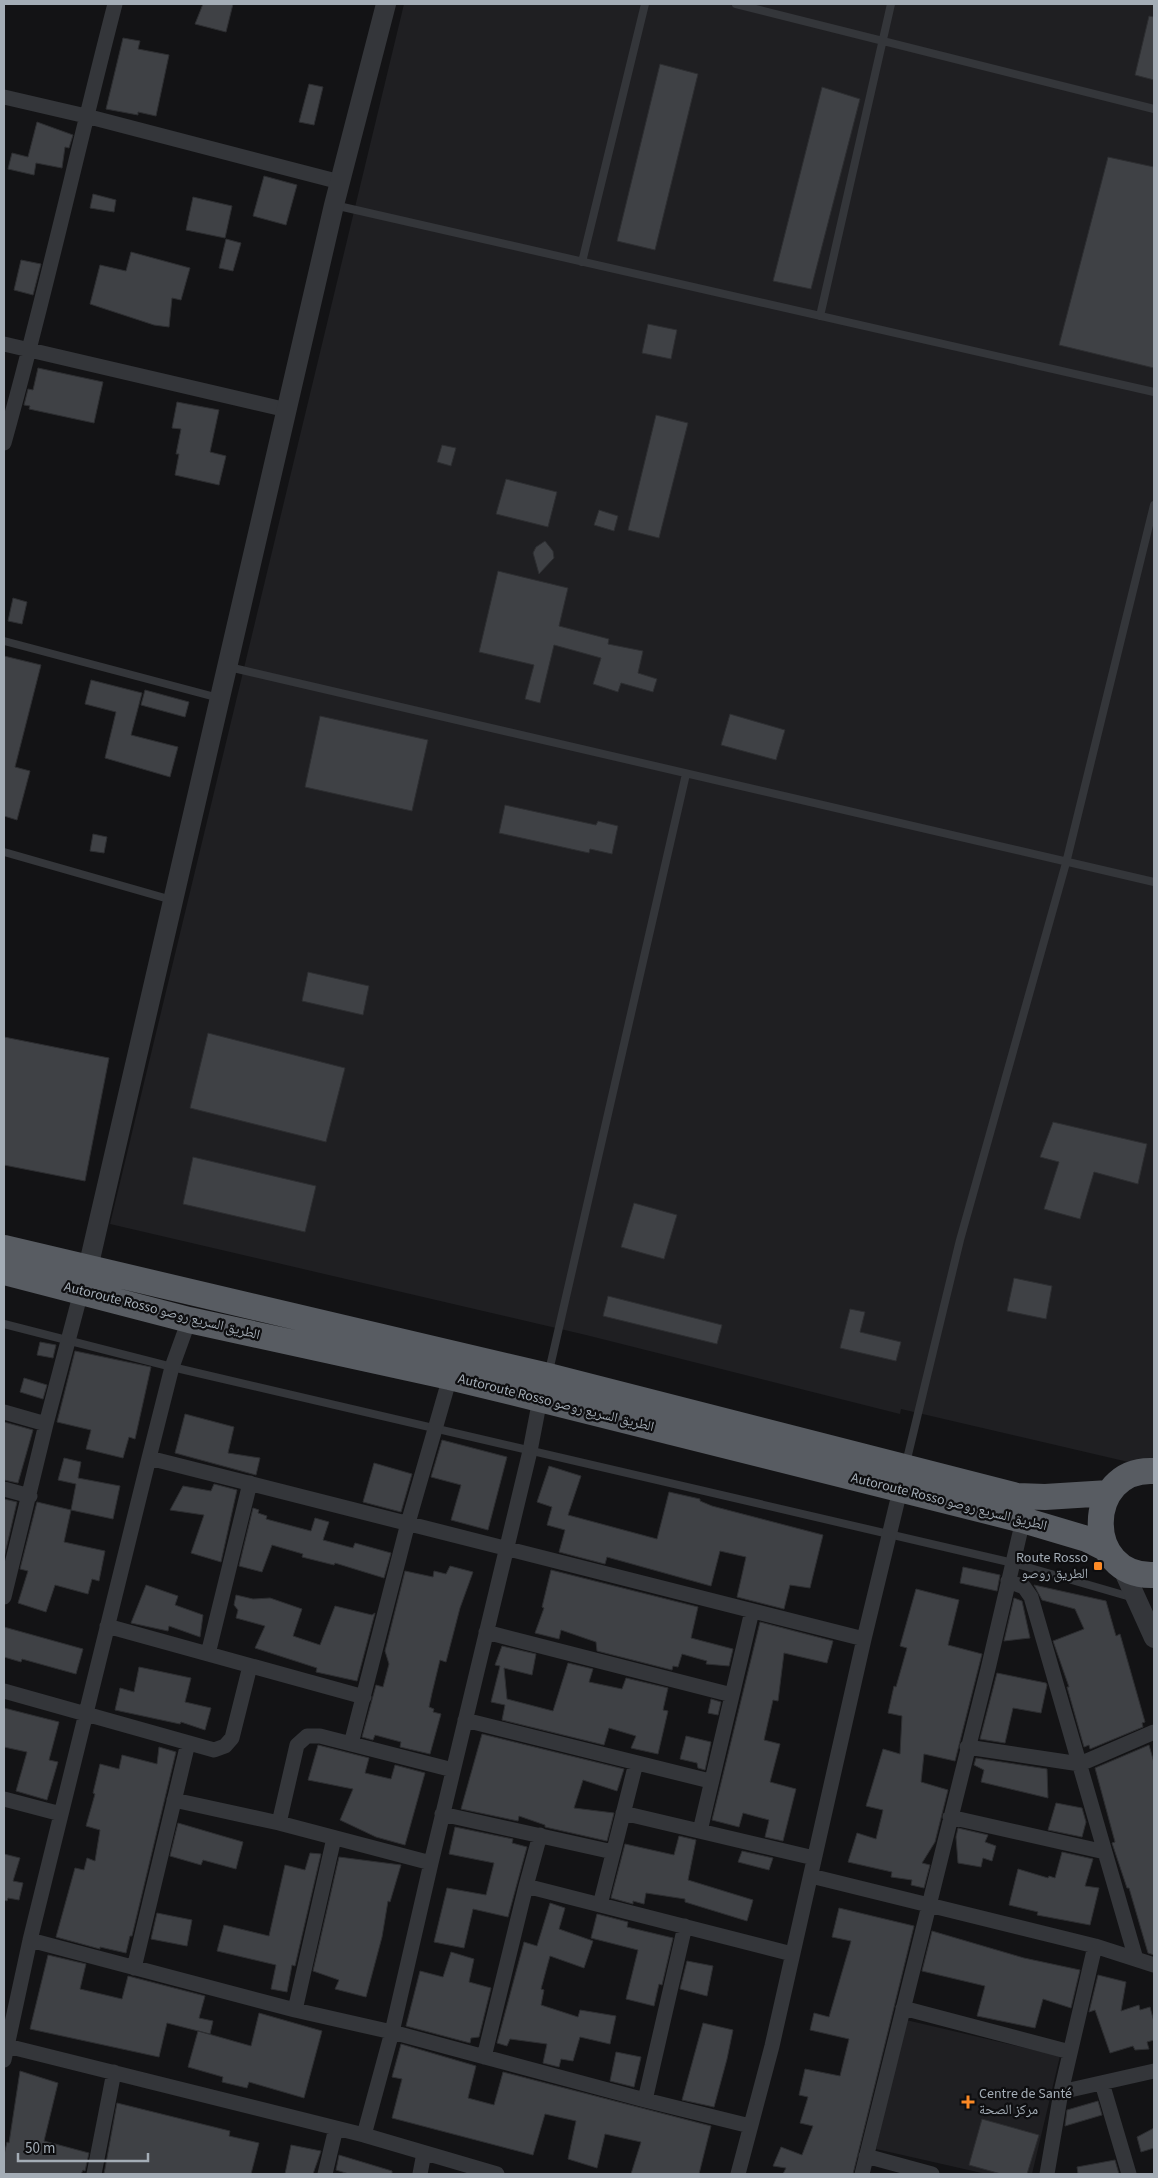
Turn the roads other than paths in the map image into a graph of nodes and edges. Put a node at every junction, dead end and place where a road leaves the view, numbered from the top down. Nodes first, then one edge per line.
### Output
1 (115, 4) edge
2 (386, 4) edge
3 (645, 4) edge
4 (736, 4) edge
5 (891, 4) edge
6 (882, 40) junction
7 (4, 97) edge
8 (1154, 109) edge
9 (86, 116) junction
10 (340, 182) junction
11 (334, 205) junction
12 (582, 262) junction
13 (820, 316) junction
14 (4, 344) edge
15 (30, 350) junction
16 (1154, 392) edge
17 (287, 410) junction
18 (4, 443) edge
19 (1154, 505) edge
20 (4, 642) edge
21 (228, 667) junction
22 (221, 698) junction
23 (686, 774) junction
24 (4, 852) edge
25 (1066, 863) junction
26 (1154, 882) edge
27 (174, 900) junction
28 (4, 1248) edge
29 (4, 1272) edge
30 (85, 1280) junction
31 (189, 1320) junction
32 (4, 1324) edge
33 (68, 1340) junction
34 (172, 1367) junction
35 (450, 1377) junction
36 (544, 1388) junction
37 (4, 1412) edge
38 (46, 1424) junction
39 (434, 1428) junction
40 (530, 1451) junction
41 (149, 1458) junction
42 (1154, 1471) edge
43 (902, 1479) junction
44 (250, 1483) junction
45 (4, 1490) edge
46 (1109, 1493) junction
47 (30, 1496) junction
48 (1023, 1520) junction
49 (408, 1523) junction
50 (889, 1534) junction
51 (506, 1548) junction
52 (1113, 1556) junction
53 (1013, 1563) junction
54 (6, 1574) edge
55 (1154, 1575) edge
56 (1008, 1581) junction
57 (4, 1597) edge
58 (1136, 1599) junction
59 (752, 1611) junction
60 (107, 1626) junction
61 (486, 1632) junction
62 (1154, 1638) edge
63 (864, 1639) junction
64 (208, 1654) junction
65 (250, 1666) junction
66 (4, 1690) edge
67 (732, 1695) junction
68 (364, 1697) junction
69 (87, 1715) junction
70 (465, 1720) junction
71 (1154, 1732) edge
72 (188, 1743) junction
73 (351, 1744) junction
74 (967, 1747) junction
75 (636, 1763) junction
76 (1080, 1764) junction
77 (453, 1770) junction
78 (710, 1782) junction
79 (4, 1799) edge
80 (174, 1800) junction
81 (623, 1813) junction
82 (61, 1814) junction
83 (442, 1814) junction
84 (950, 1817) junction
85 (279, 1823) junction
86 (700, 1831) junction
87 (540, 1836) junction
88 (334, 1838) junction
89 (613, 1852) junction
90 (1105, 1852) junction
91 (814, 1858) junction
92 (431, 1863) junction
93 (811, 1876) junction
94 (526, 1886) junction
95 (600, 1905) junction
96 (928, 1905) junction
97 (685, 1926) junction
98 (30, 1940) junction
99 (1095, 1946) junction
100 (792, 1954) junction
101 (1136, 1959) junction
102 (1154, 1965) edge
103 (134, 1968) junction
104 (903, 2008) junction
105 (295, 2010) junction
106 (7, 2025) edge
107 (392, 2032) junction
108 (1070, 2052) junction
109 (5, 2053) edge
110 (484, 2057) junction
111 (1154, 2071) edge
112 (114, 2072) junction
113 (1102, 2083) junction
114 (1061, 2092) junction
115 (645, 2100) junction
116 (750, 2126) junction
117 (336, 2128) junction
118 (364, 2135) junction
119 (424, 2153) junction
120 (866, 2156) junction
121 (94, 2174) edge
122 (325, 2174) edge
123 (420, 2174) edge
124 (498, 2174) edge
125 (738, 2174) edge
126 (862, 2174) edge
127 (932, 2174) edge
128 (1047, 2174) edge
129 (1129, 2174) edge

1 - 9 street
2 - 10 street
3 - 12 lane
4 - 6 lane
5 - 6 lane
6 - 8 lane
6 - 13 lane
7 - 9 street
9 - 10 street
9 - 15 street
10 - 11 street
11 - 12 lane
11 - 17 street
12 - 13 lane
13 - 16 lane
14 - 15 street
15 - 17 street
15 - 18 street
17 - 21 street
19 - 25 lane
20 - 22 lane
21 - 22 street
21 - 23 lane
22 - 27 street
23 - 25 lane
23 - 36 lane
24 - 27 lane
25 - 26 lane
25 - 43 lane
27 - 30 street
28 - 30 highway, Autoroute Rosso الطريق السريع روصو
29 - 30 highway, Autoroute Rosso الطريق السريع روصو
30 - 31 highway, Autoroute Rosso الطريق السريع روصو
30 - 33 street
30 - 36 highway, Autoroute Rosso الطريق السريع روصو
31 - 34 street
31 - 35 highway, Autoroute Rosso الطريق السريع روصو
32 - 33 lane
33 - 34 lane
33 - 38 street
34 - 39 lane
34 - 41 street
35 - 36 highway, Autoroute Rosso الطريق السريع روصو
35 - 39 street
36 - 40 street
36 - 43 highway, Autoroute Rosso الطريق السريع روصو
37 - 38 street
38 - 47 street
39 - 40 lane
39 - 49 street
40 - 50 lane
40 - 51 street
41 - 44 street
41 - 60 street
42 - 46 highway
43 - 46 highway, Autoroute Rosso الطريق السريع روصو
43 - 48 highway, Autoroute Rosso الطريق السريع روصو
43 - 50 street
44 - 49 street
44 - 64 street
45 - 47 street
46 - 52 highway
47 - 54 street
48 - 52 highway, Autoroute Rosso الطريق السريع روصو
48 - 53 street
49 - 51 street
49 - 68 street
50 - 53 lane
50 - 63 street
51 - 59 street
51 - 61 street
52 - 55 highway, Autoroute Rosso الطريق السريع روصو
52 - 58 street
53 - 56 street
53 - 58 lane
54 - 57 street
56 - 74 street
56 - 76 street
58 - 62 street
59 - 63 street
59 - 67 street
60 - 64 street
60 - 69 street
61 - 67 street
61 - 70 street
63 - 91 street
64 - 65 street
65 - 68 street
65 - 72 street
66 - 69 street
67 - 78 street
68 - 73 street
69 - 72 street
69 - 82 street
70 - 75 street
70 - 77 street
71 - 76 street
72 - 80 street
73 - 77 street
73 - 85 street
74 - 76 street
74 - 84 street
75 - 78 street
75 - 81 street
76 - 90 street
77 - 83 street
78 - 86 street
79 - 82 street
80 - 85 street
80 - 103 street
81 - 86 street
81 - 89 street
82 - 98 street
83 - 87 street
83 - 92 street
84 - 90 street
84 - 96 street
85 - 88 street
86 - 91 street
87 - 89 street
87 - 94 street
88 - 92 street
88 - 105 street
89 - 95 street
90 - 101 street
91 - 93 street
92 - 107 street
93 - 96 street
93 - 100 street
94 - 95 street
94 - 110 street
95 - 97 street
96 - 99 street
96 - 104 street
97 - 100 street
97 - 115 street
98 - 103 street
98 - 106 street
99 - 101 street
99 - 108 street
100 - 116 street
101 - 102 street
103 - 105 street
104 - 108 street
104 - 120 street
105 - 107 street
106 - 109 street
107 - 110 street
107 - 118 street
108 - 114 street
109 - 112 street
110 - 115 street
111 - 113 street
112 - 117 street
112 - 121 street
113 - 114 street
113 - 129 street
114 - 128 street
115 - 116 street
116 - 125 street
117 - 118 street
117 - 122 street
118 - 119 street
119 - 123 street
119 - 124 street
120 - 126 street
120 - 127 street

